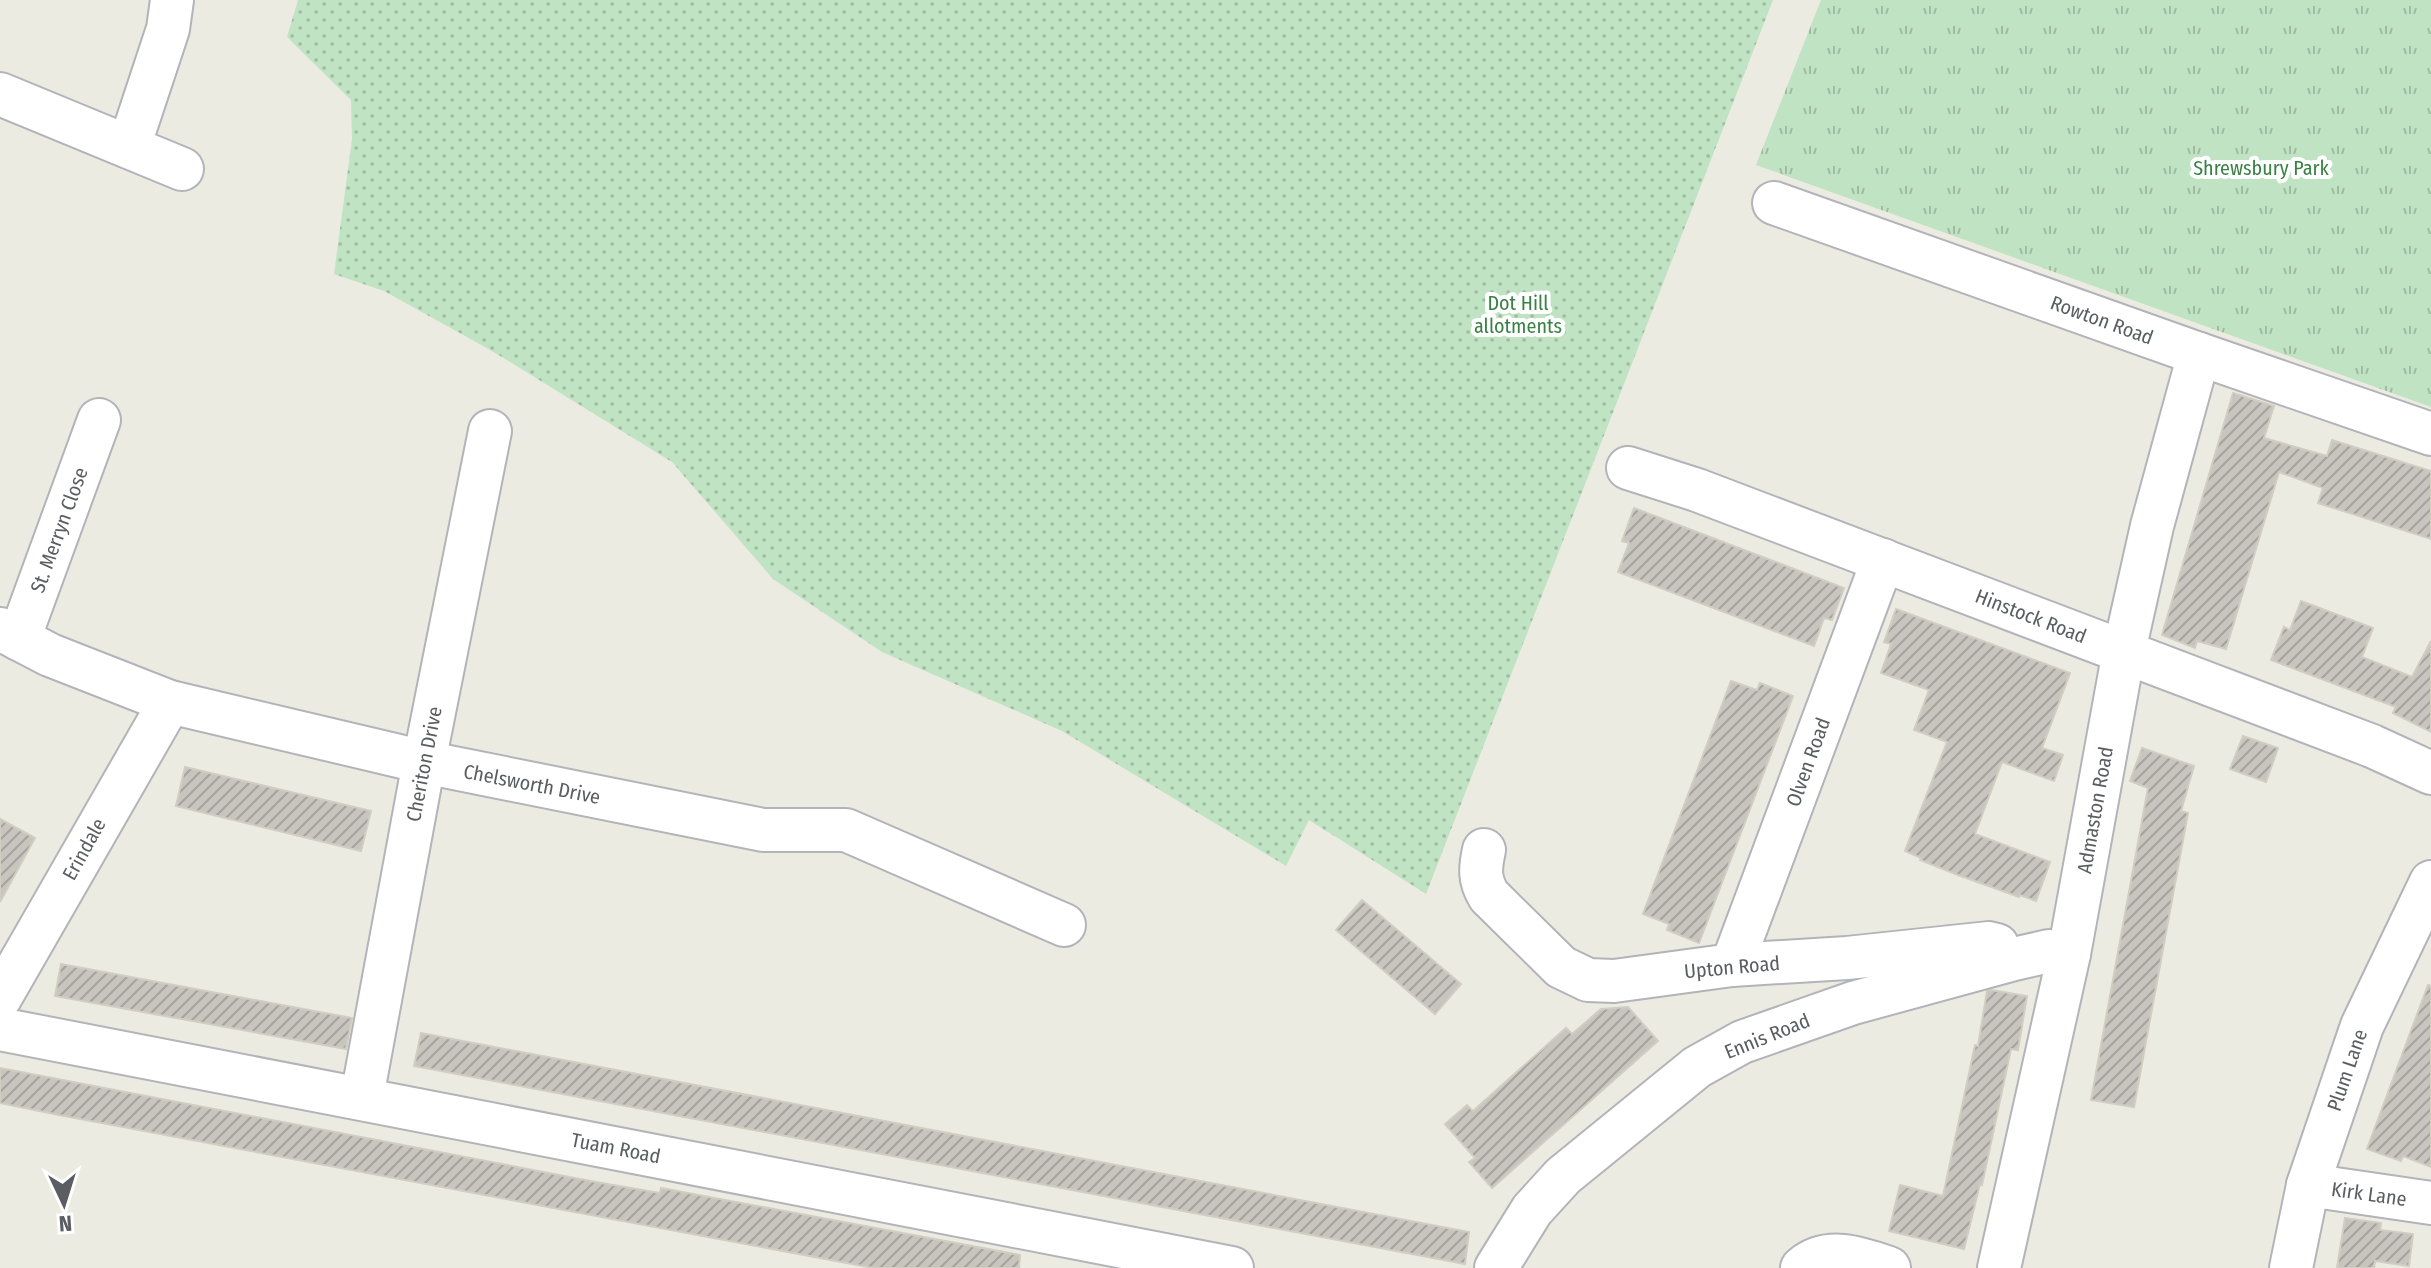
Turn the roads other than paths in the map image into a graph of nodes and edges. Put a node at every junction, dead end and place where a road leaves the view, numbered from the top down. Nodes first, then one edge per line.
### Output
1 (172, 0) edge
2 (0, 94) edge
3 (129, 147) junction
4 (182, 169) dead end
5 (1774, 203) dead end
6 (2199, 354) junction
7 (99, 420) dead end
8 (490, 431) dead end
9 (2431, 434) edge
10 (1628, 468) dead end
11 (1883, 560) junction
12 (9, 634) edge
13 (2124, 651) junction
14 (170, 702) junction
15 (424, 762) junction
16 (2431, 773) edge
17 (1483, 867) dead end
18 (2431, 882) edge
19 (1064, 925) dead end
20 (2069, 954) junction
21 (2014, 959) junction
22 (1732, 965) junction
23 (0, 998) edge
24 (0, 1029) edge
25 (362, 1097) junction
26 (2308, 1185) junction
27 (2431, 1203) edge
28 (1232, 1268) edge
29 (1496, 1268) edge
30 (1802, 1268) edge
31 (1889, 1268) edge
32 (1999, 1268) edge
33 (2291, 1268) edge

1 - 3 street
2 - 3 street
3 - 4 street
5 - 6 street, Rowton Road
6 - 9 street, Rowton Road
6 - 13 street, Admaston Road
7 - 12 street, St. Merryn Close
8 - 15 street, Cheriton Drive
10 - 11 street, Hinstock Road
11 - 13 street, Hinstock Road
11 - 22 street, Olven Road
12 - 14 street, Chelsworth Drive
13 - 16 street, Hinstock Road
13 - 20 street, Admaston Road
14 - 15 street, Chelsworth Drive
14 - 23 street, Erindale
15 - 19 street, Chelsworth Drive
15 - 25 street, Cheriton Drive
17 - 22 street, Upton Road
18 - 26 street, Plum Lane
20 - 21 street, Ennis Road
20 - 32 street, Admaston Road
21 - 22 street, Upton Road
21 - 29 street, Ennis Road
24 - 25 street, Tuam Road
25 - 28 street, Tuam Road
26 - 27 street, Kirk Lane
26 - 33 street, Plum Lane
30 - 31 street

